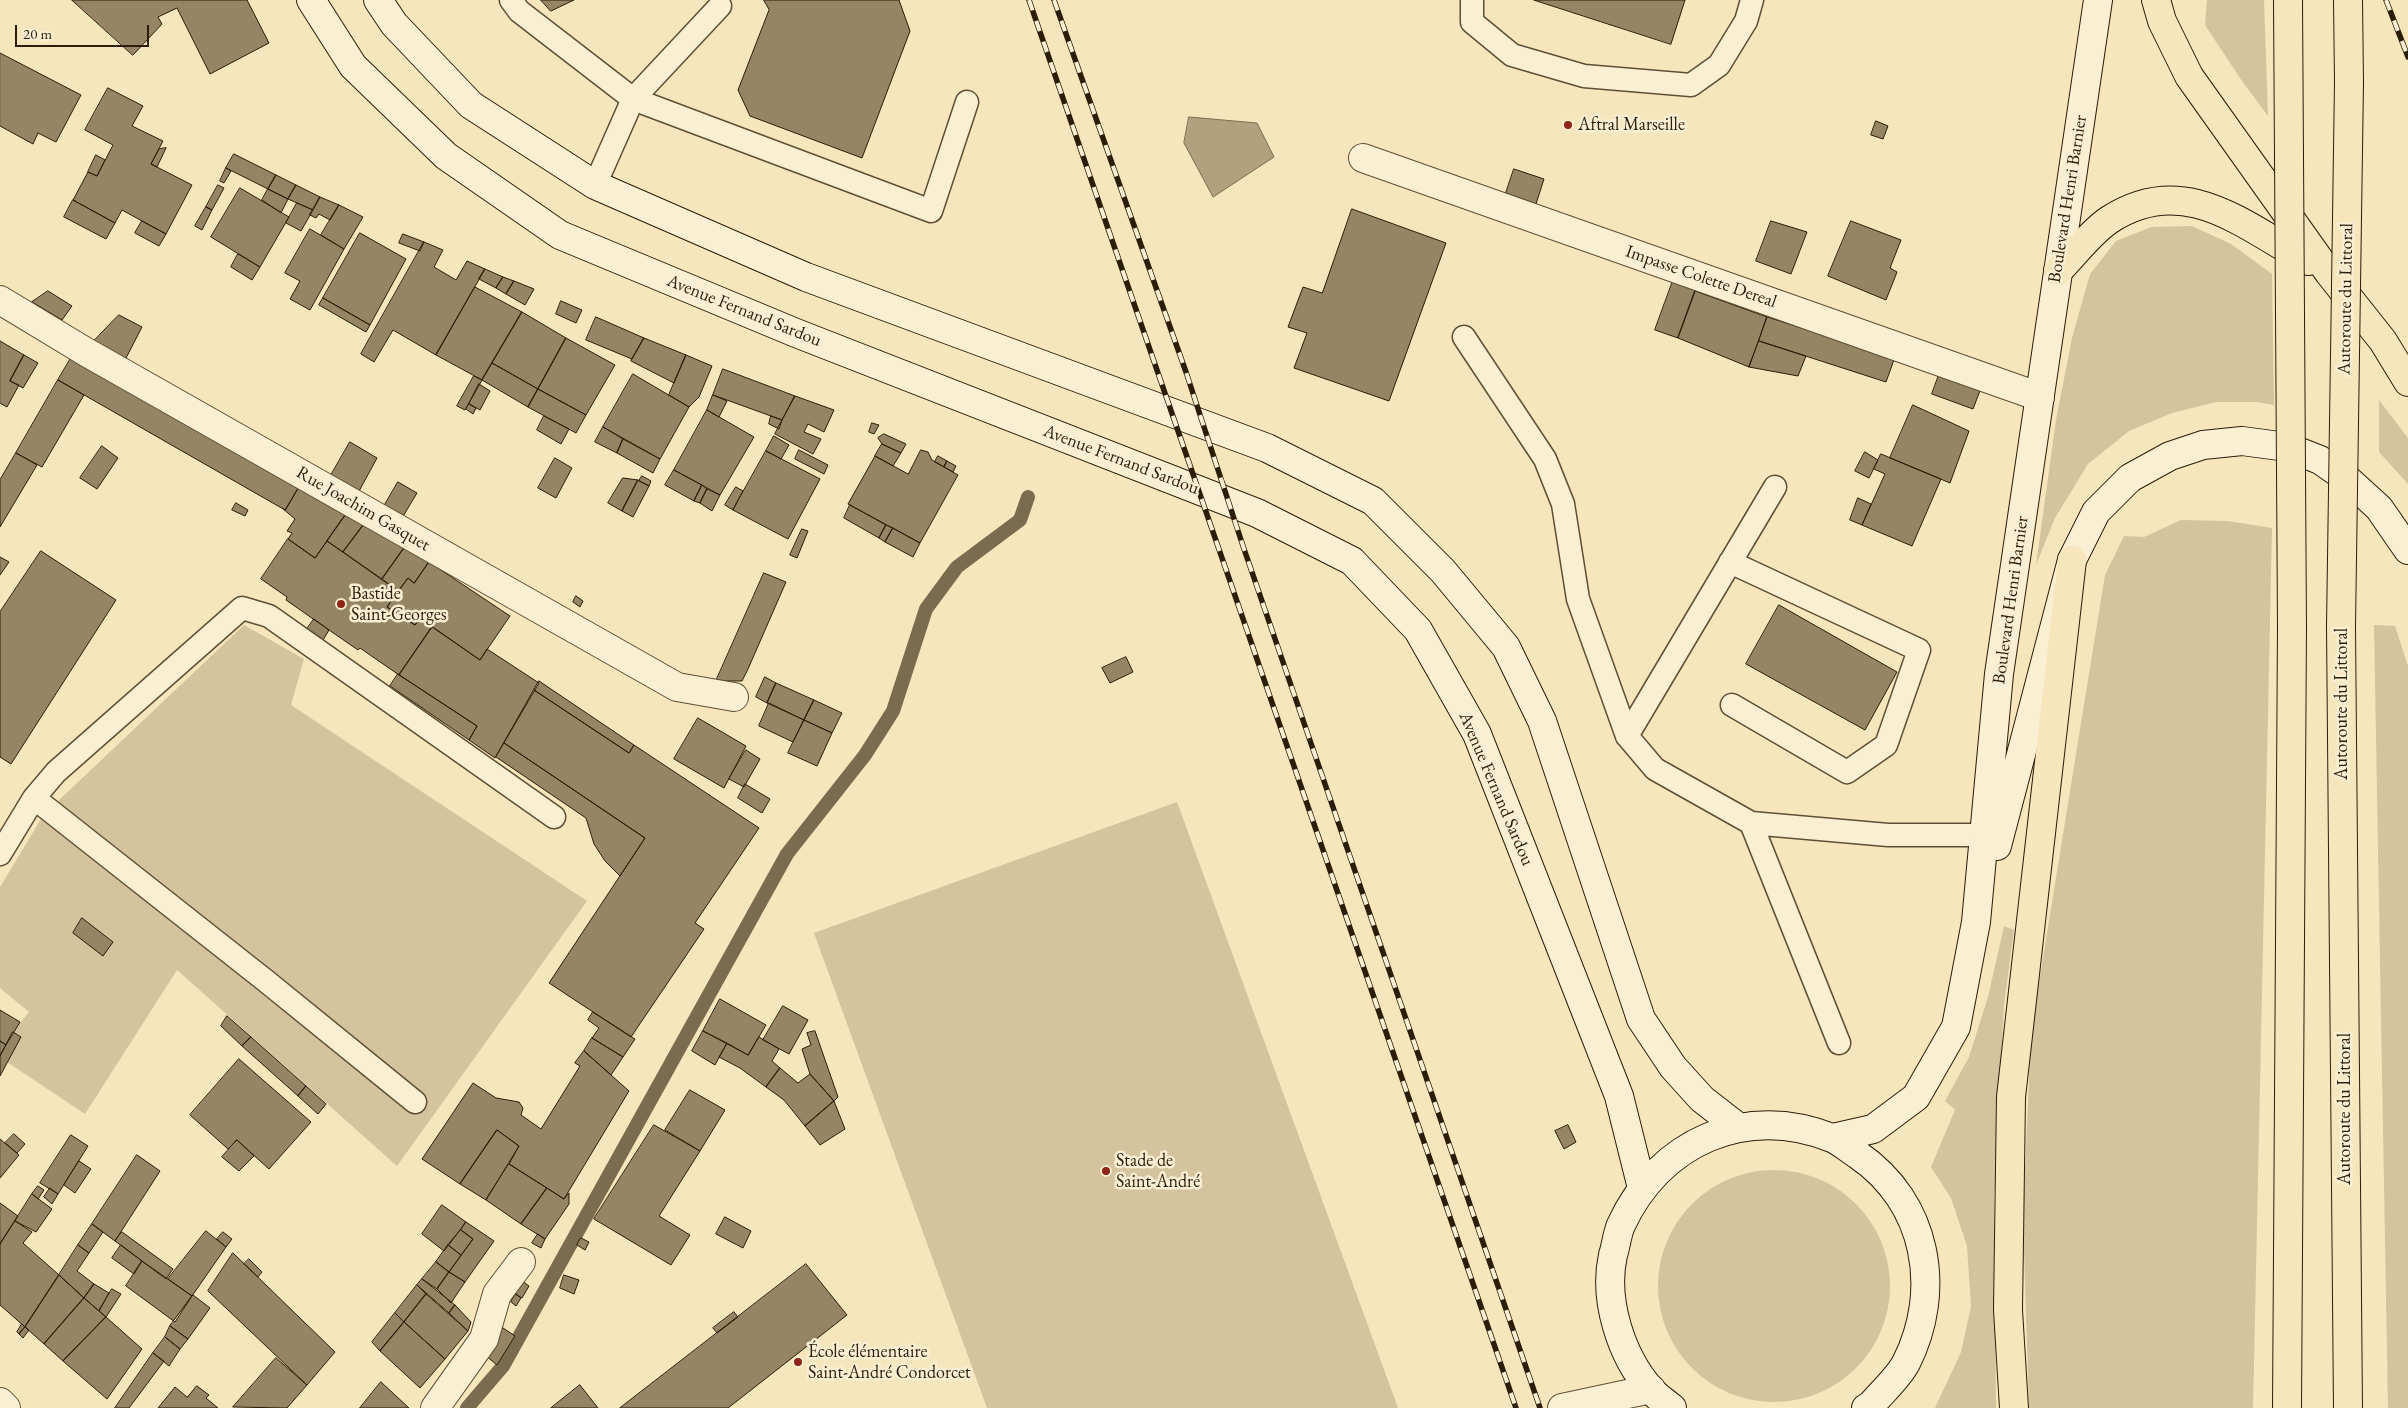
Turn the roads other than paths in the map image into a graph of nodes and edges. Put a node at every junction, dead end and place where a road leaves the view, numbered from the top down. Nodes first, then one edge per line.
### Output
1 (311, 0) edge
2 (378, 0) edge
3 (510, 0) edge
4 (1472, 0) edge
5 (1752, 0) edge
6 (2098, 0) edge
7 (2156, 0) edge
8 (2288, 0) edge
9 (2348, 0) edge
10 (720, 6) dead end
11 (633, 99) junction
12 (967, 102) dead end
13 (1362, 158) dead end
14 (595, 185) junction
15 (2058, 271) junction
16 (2329, 273) junction
17 (0, 300) edge
18 (1464, 336) dead end
19 (2408, 382) edge
20 (2040, 397) junction
21 (1775, 486) dead end
22 (2408, 550) edge
23 (2072, 560) junction
24 (1730, 562) junction
25 (734, 697) dead end
26 (1732, 705) dead end
27 (1627, 736) junction
28 (34, 798) junction
29 (554, 817) dead end
30 (1751, 823) junction
31 (1985, 835) junction
32 (0, 854) edge
33 (1976, 922) junction
34 (1840, 1043) dead end
35 (415, 1102) dead end
36 (1738, 1128) junction
37 (1833, 1138) junction
38 (1642, 1188) junction
39 (521, 1262) dead end
40 (1651, 1390) junction
41 (0, 1402) edge
42 (6, 1408) edge
43 (435, 1408) edge
44 (1562, 1408) edge
45 (1672, 1408) edge
46 (1866, 1408) edge
47 (2014, 1408) edge
48 (2287, 1408) edge
49 (2348, 1408) edge

1 - 38 main road, Avenue Fernand Sardou
2 - 14 main road
3 - 11 lane
4 - 5 lane
6 - 15 main road, Boulevard Henri Barnier
7 - 16 highway
8 - 48 highway, bridge
9 - 49 highway, Autoroute du Littoral, bridge
10 - 11 lane
11 - 12 lane
11 - 14 lane
13 - 20 main road, Impasse Colette Dereal
14 - 36 main road
15 - 16 highway
15 - 20 main road, Boulevard Henri Barnier
16 - 19 highway
17 - 25 main road, Rue Joachim Gasquet
18 - 27 lane
20 - 31 main road, Boulevard Henri Barnier
21 - 24 lane
22 - 23 main road
23 - 33 main road
23 - 47 highway
24 - 26 lane
24 - 27 lane
27 - 30 lane
28 - 29 lane
28 - 32 lane
28 - 35 lane
30 - 31 lane
30 - 34 lane
31 - 33 main road, Boulevard Henri Barnier
33 - 37 main road, Boulevard Henri Barnier
36 - 37 main road
36 - 38 main road
37 - 46 main road
38 - 40 main road
39 - 43 main road
40 - 44 main road
40 - 45 main road
41 - 42 main road

